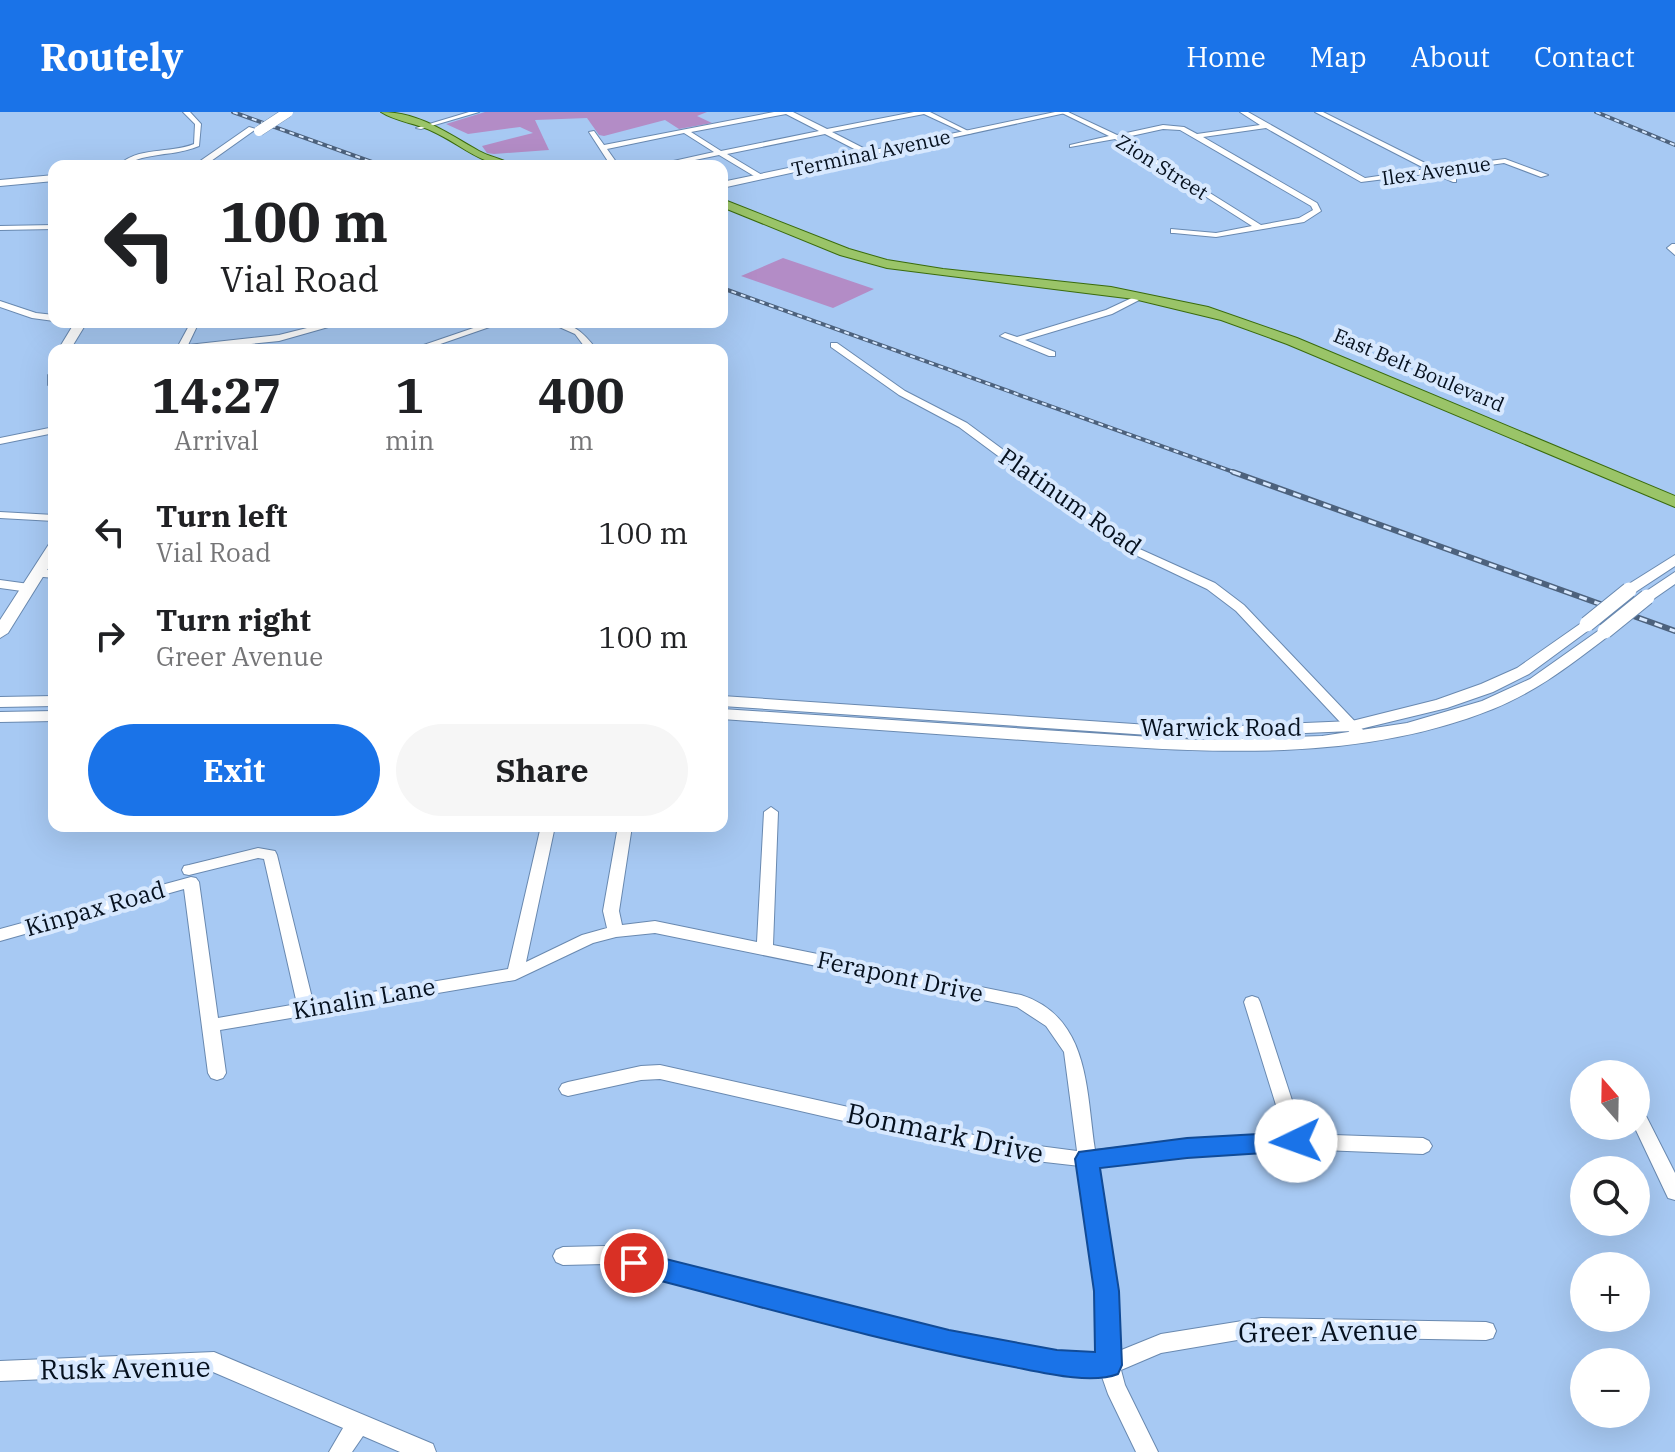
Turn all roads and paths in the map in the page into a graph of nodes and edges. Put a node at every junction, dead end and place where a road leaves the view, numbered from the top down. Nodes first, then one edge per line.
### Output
1 (186, 112) edge
2 (278, 112) edge
3 (288, 112) edge
4 (368, 112) edge
5 (386, 112) edge
6 (476, 112) edge
7 (786, 112) edge
8 (924, 112) edge
9 (1064, 112) edge
10 (1243, 112) edge
11 (1318, 112) edge
12 (423, 126) junction
13 (1265, 126) junction
14 (255, 130) junction
15 (685, 131) junction
16 (825, 131) junction
17 (592, 132) dead end
18 (969, 133) junction
19 (1197, 136) junction
20 (1116, 137) junction
21 (1072, 146) dead end
22 (604, 147) junction
23 (720, 153) junction
24 (868, 154) junction
25 (128, 160) edge
26 (208, 160) edge
27 (216, 160) edge
28 (479, 160) edge
29 (492, 160) edge
30 (612, 160) edge
31 (685, 160) edge
32 (1436, 171) junction
33 (1544, 175) dead end
34 (759, 177) junction
35 (48, 179) edge
36 (1453, 180) dead end
37 (0, 183) edge
38 (728, 184) edge
39 (728, 208) edge
40 (48, 227) edge
41 (1259, 227) junction
42 (0, 228) edge
43 (14, 228) junction
44 (1174, 231) dead end
45 (0, 239) edge
46 (1675, 246) edge
47 (1675, 253) edge
48 (1139, 298) junction
49 (0, 304) edge
50 (48, 317) edge
51 (318, 328) edge
52 (482, 328) edge
53 (568, 328) edge
54 (1005, 336) dead end
55 (446, 340) junction
56 (1017, 340) junction
57 (214, 344) edge
58 (433, 344) edge
59 (452, 344) edge
60 (587, 344) edge
61 (834, 345) dead end
62 (1052, 354) dead end
63 (48, 431) edge
64 (0, 441) edge
65 (1673, 501) edge
66 (0, 515) edge
67 (48, 518) edge
68 (1675, 559) edge
69 (1675, 577) edge
70 (40, 579) edge
71 (0, 584) edge
72 (0, 633) edge
73 (48, 701) edge
74 (728, 701) edge
75 (0, 702) edge
76 (728, 714) edge
77 (48, 716) edge
78 (0, 717) edge
79 (1357, 731) junction
80 (771, 812) dead end
81 (547, 832) edge
82 (624, 832) edge
83 (190, 876) junction
84 (616, 931) junction
85 (0, 935) edge
86 (765, 949) junction
87 (515, 974) junction
88 (1252, 1002) dead end
89 (306, 1009) junction
90 (212, 1025) junction
91 (217, 1073) dead end
92 (568, 1089) dead end
93 (1649, 1140) edge
94 (1296, 1141) junction
95 (1423, 1146) dead end
96 (1087, 1159) junction
97 (1675, 1192) edge
98 (563, 1256) dead end
99 (1486, 1331) dead end
100 (1109, 1365) junction
101 (0, 1371) edge
102 (358, 1424) junction
103 (340, 1452) edge
104 (425, 1452) edge
105 (1147, 1452) edge

1 - 25 street
2 - 14 main road, bridge
3 - 14 main road, bridge
4 - 12 main road
5 - 12 main road
6 - 12 street
7 - 15 street
7 - 16 street
8 - 16 street
8 - 18 street
9 - 18 street, Terminal Avenue
9 - 20 street, Zion Street
10 - 13 street
11 - 32 street
12 - 28 main road
12 - 29 main road
13 - 19 street
13 - 32 street, Ilex Avenue
14 - 26 main road
14 - 27 main road
15 - 22 street
15 - 23 street
16 - 23 street
16 - 24 street
17 - 22 street
18 - 24 street, Terminal Avenue
19 - 20 street
19 - 41 street
20 - 21 street
20 - 41 street, Zion Street
22 - 30 street
23 - 31 street
23 - 34 street
24 - 34 street, Terminal Avenue
32 - 33 street, Ilex Avenue
32 - 36 street
34 - 38 street, Terminal Avenue
35 - 37 street
39 - 48 main road, East Belt Boulevard
40 - 43 street
41 - 44 street
42 - 43 street
43 - 45 street
46 - 47 street
48 - 56 street
48 - 65 main road, East Belt Boulevard
49 - 50 street
51 - 57 street
52 - 55 street
53 - 60 street
54 - 56 street
55 - 58 street
55 - 59 street
56 - 62 street
61 - 79 street, Platinum Road
63 - 64 street
66 - 67 street
68 - 79 main road, Warwick Road, bridge
69 - 79 main road, Warwick Road, bridge
70 - 71 street
70 - 72 main road
73 - 75 main road
74 - 79 main road, Warwick Road
76 - 79 main road, Warwick Road
77 - 78 main road
80 - 86 street
81 - 87 street
82 - 84 street
83 - 85 street, Kinpax Road
83 - 89 street, Kinpax Road
83 - 90 street
84 - 86 street, Ferapont Drive
84 - 87 street, Kinalin Lane
86 - 96 street, Ferapont Drive
87 - 89 street, Kinalin Lane
88 - 94 street
89 - 90 street, Kinalin Lane
90 - 91 street
92 - 96 street, Bonmark Drive
93 - 97 street
94 - 95 street, Bonmark Drive
94 - 96 street, Bonmark Drive
96 - 100 street
98 - 100 street, Greer Avenue
99 - 100 street, Greer Avenue
100 - 105 street
101 - 102 street, Rusk Avenue
102 - 103 street
102 - 104 street, Rusk Avenue

